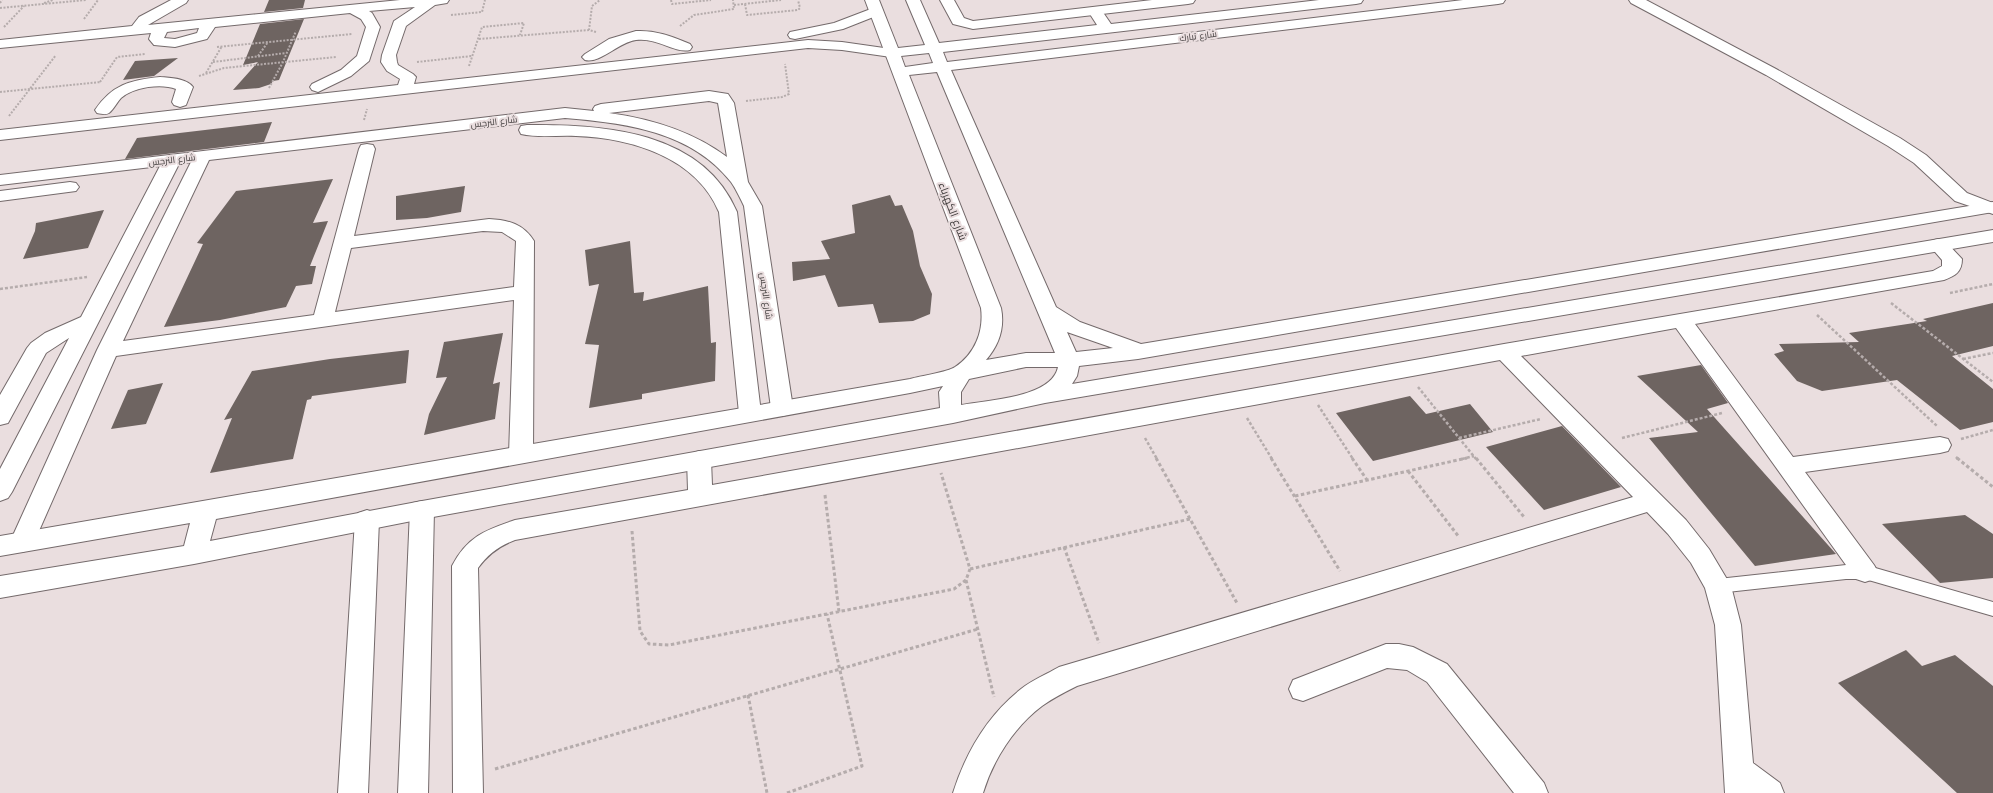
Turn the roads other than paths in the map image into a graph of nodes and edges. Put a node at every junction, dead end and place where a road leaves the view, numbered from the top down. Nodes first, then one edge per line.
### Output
1 (439, 0) edge
2 (913, 0) edge
3 (947, 0) edge
4 (1063, 0) edge
5 (1188, 0) edge
6 (1356, 0) edge
7 (1498, 0) edge
8 (1636, 0) edge
9 (351, 4) edge
10 (874, 5) edge
11 (1091, 5) edge
12 (196, 9) edge
13 (1072, 14) junction
14 (141, 25) junction
15 (1107, 30) junction
16 (2, 42) edge
17 (684, 47) junction
18 (934, 49) junction
19 (891, 53) junction
20 (590, 57) junction
21 (942, 67) junction
22 (898, 72) junction
23 (406, 83) junction
24 (318, 86) junction
25 (182, 95) junction
26 (103, 110) junction
27 (565, 113) junction
28 (2, 126) edge
29 (363, 143) junction
30 (199, 163) junction
31 (169, 167) junction
32 (0, 180) edge
33 (740, 181) junction
34 (0, 196) edge
35 (1992, 208) edge
36 (1993, 236) edge
37 (343, 243) junction
38 (1938, 245) junction
39 (525, 292) junction
40 (1048, 311) junction
41 (323, 320) junction
42 (1681, 320) junction
43 (89, 321) junction
44 (108, 350) junction
45 (1138, 352) junction
46 (1504, 352) junction
47 (1069, 360) junction
48 (963, 372) junction
49 (1042, 397) junction
50 (782, 408) junction
51 (750, 414) junction
52 (952, 415) junction
53 (0, 418) edge
54 (30, 434) junction
55 (1946, 443) road end
56 (521, 455) junction
57 (699, 460) junction
58 (1788, 466) junction
59 (0, 492) edge
60 (700, 496) junction
61 (1652, 501) junction
62 (422, 510) junction
63 (206, 511) junction
64 (367, 520) junction
65 (11, 544) edge
66 (194, 554) junction
67 (1866, 572) junction
68 (1718, 586) junction
69 (0, 587) edge
70 (1993, 608) edge
71 (1303, 689) dead end
72 (1740, 782) edge
73 (467, 785) edge
74 (353, 793) edge
75 (413, 793) edge
76 (968, 793) edge
77 (1533, 793) edge
78 (1769, 793) edge

1 - 9 street
1 - 23 street
2 - 18 street
3 - 13 street
4 - 13 street
5 - 11 street
6 - 15 street, شارع تبارك
7 - 21 street, شارع تبارك
8 - 35 street
9 - 12 street
9 - 12 street
9 - 24 street
10 - 17 street
10 - 19 street, شارع الكهرباء
11 - 13 street
11 - 15 street
12 - 14 street
12 - 14 street
12 - 14 street
14 - 16 street
15 - 18 street, شارع تبارك
17 - 20 street
17 - 20 street
18 - 19 street, شارع تبارك
18 - 21 street
19 - 22 street, شارع الكهرباء
19 - 23 street, شارع تبارك
20 - 23 street
21 - 22 street, شارع تبارك
21 - 40 street
22 - 48 street, شارع الكهرباء
23 - 24 street
23 - 28 street
24 - 25 street
25 - 26 street
25 - 26 street
26 - 28 street
27 - 29 street, شارع النرجس
27 - 33 street, شارع النرجس
27 - 33 street
29 - 30 street, شارع النرجس
29 - 37 street
29 - 51 street, شارع النرجس
30 - 31 street, شارع النرجس
30 - 44 street
31 - 32 street, شارع النرجس
31 - 34 street, شارع النرجس
31 - 43 street
33 - 50 street, شارع النرجس
35 - 45 street
36 - 38 street
37 - 39 street
37 - 41 street
38 - 42 street
38 - 49 street
39 - 41 street
39 - 56 street
40 - 45 street
40 - 47 street
41 - 44 street
42 - 46 street
42 - 58 street
43 - 53 street
43 - 54 street
44 - 65 street
45 - 47 street
46 - 60 street
46 - 61 street
47 - 48 street
47 - 49 street
48 - 50 street
48 - 52 street, شارع الكهرباء
49 - 52 street
50 - 51 street
51 - 56 street
52 - 57 street
53 - 54 street
54 - 59 street
55 - 58 street
56 - 63 street
57 - 60 street
57 - 62 street
58 - 67 street
60 - 73 street
61 - 68 street
61 - 76 street
62 - 64 street
62 - 75 street
63 - 65 street
63 - 66 street
64 - 66 street
64 - 74 street
66 - 69 street
67 - 68 lane
67 - 70 lane
68 - 72 street
71 - 77 street
72 - 78 street

